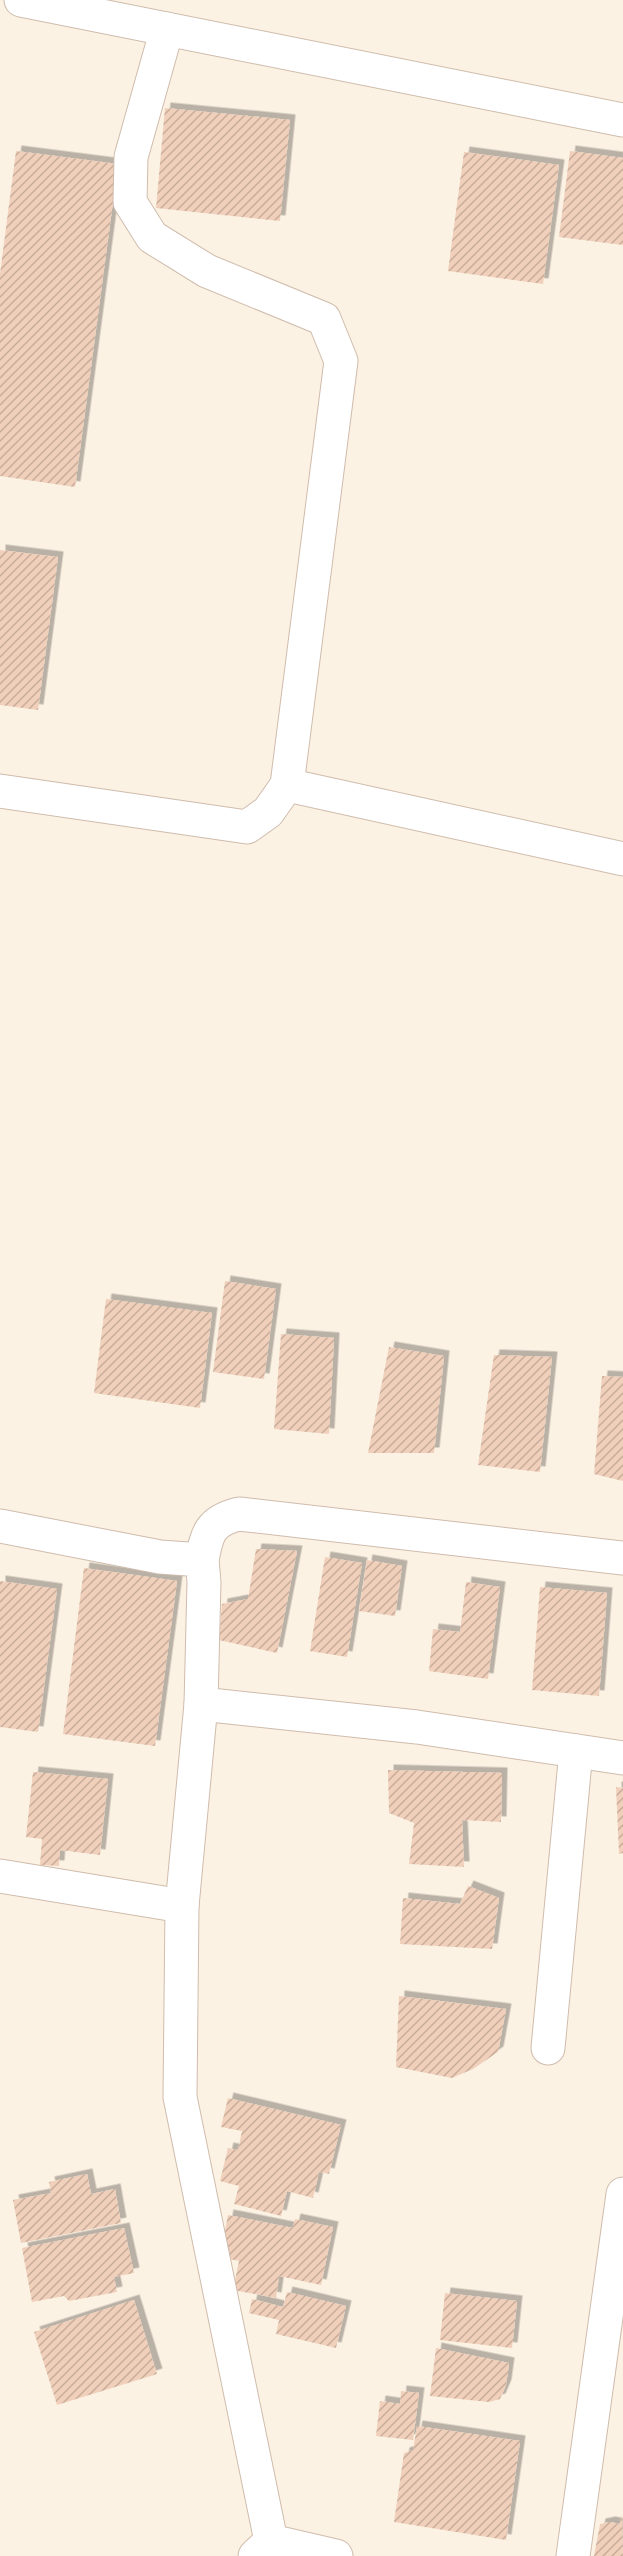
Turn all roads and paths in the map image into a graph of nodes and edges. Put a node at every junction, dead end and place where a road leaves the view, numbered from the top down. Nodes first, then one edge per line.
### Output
1 (21, 0) edge
2 (167, 29) junction
3 (623, 120) edge
4 (287, 785) junction
5 (0, 791) edge
6 (623, 859) edge
7 (0, 1526) edge
8 (623, 1558) edge
9 (202, 1560) junction
10 (201, 1704) junction
11 (576, 1751) junction
12 (623, 1758) edge
13 (0, 1876) edge
14 (182, 1906) junction
15 (548, 2048) dead end
16 (623, 2194) edge
17 (263, 2548) edge
18 (336, 2556) edge
19 (573, 2556) edge

1 - 2 street
2 - 3 street
2 - 4 street
4 - 5 street
4 - 6 street
7 - 9 street
8 - 9 street
9 - 10 street
10 - 11 street
10 - 14 street
11 - 12 street
11 - 15 street
13 - 14 street
14 - 17 street
16 - 19 street
17 - 18 street

